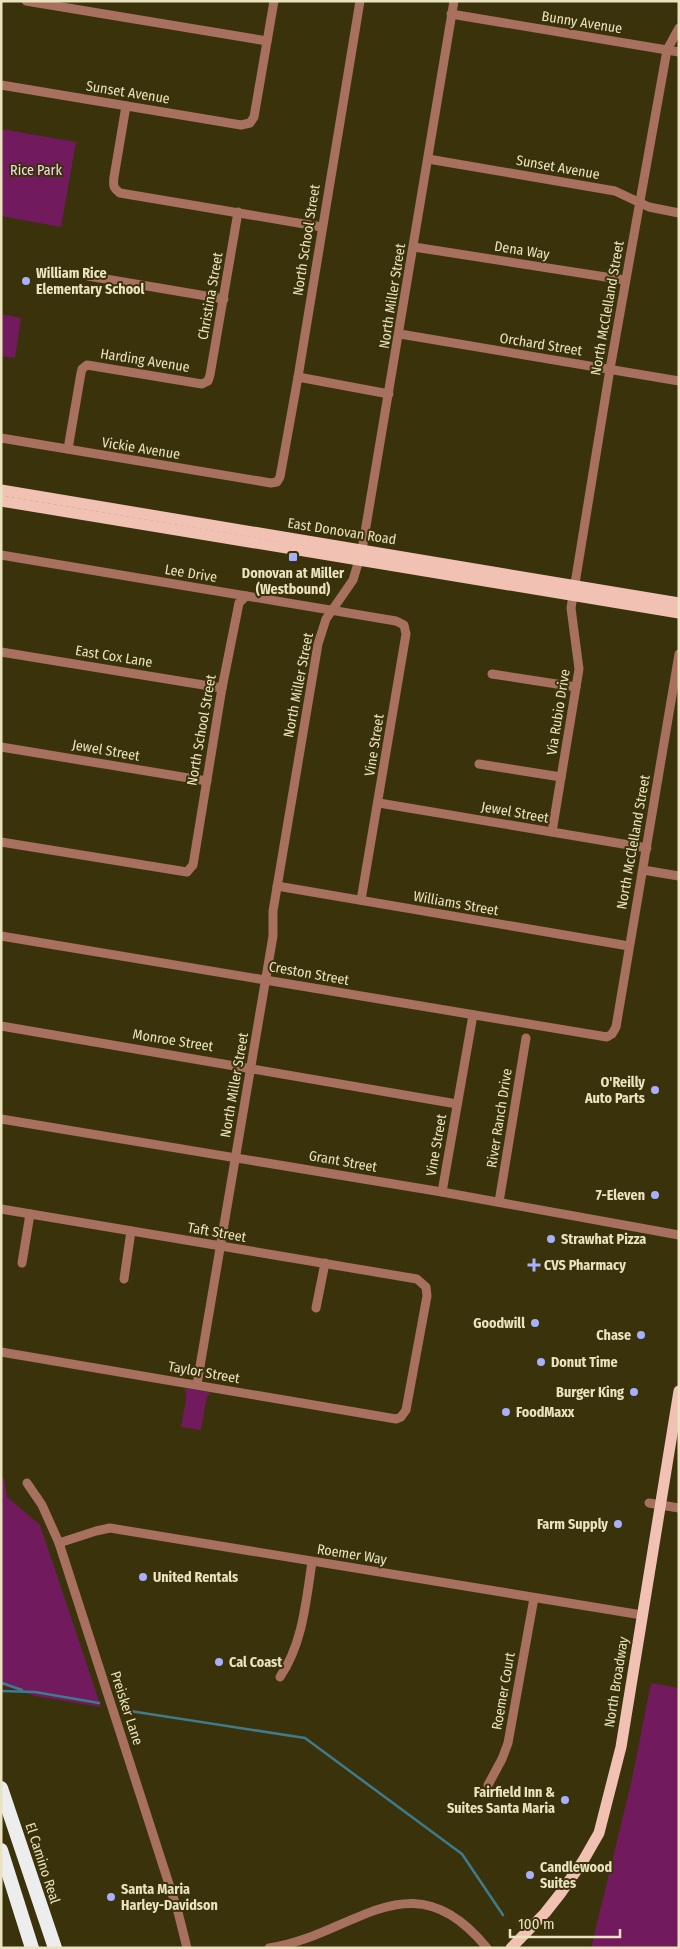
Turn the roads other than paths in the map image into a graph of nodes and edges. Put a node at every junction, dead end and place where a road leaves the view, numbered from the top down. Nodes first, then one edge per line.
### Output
1 (26, 1) edge
2 (274, 1) edge
3 (360, 1) edge
4 (454, 1) edge
5 (46, 3) edge
6 (452, 14) junction
7 (679, 28) edge
8 (267, 41) junction
9 (667, 50) junction
10 (679, 52) edge
11 (1, 85) edge
12 (126, 106) junction
13 (428, 159) junction
14 (639, 202) junction
15 (238, 212) junction
16 (679, 213) edge
17 (322, 226) junction
18 (414, 247) junction
19 (88, 276) dead end
20 (626, 280) junction
21 (224, 299) junction
22 (400, 334) junction
23 (610, 369) junction
24 (298, 377) junction
25 (679, 381) edge
26 (205, 383) joint
27 (389, 394) junction
28 (1, 438) edge
29 (68, 449) junction
30 (276, 482) joint
31 (1, 490) edge
32 (1, 501) edge
33 (361, 555) junction
34 (1, 556) edge
35 (574, 591) junction
36 (246, 596) junction
37 (679, 603) edge
38 (332, 610) junction
39 (679, 613) edge
40 (376, 617) joint
41 (1, 652) edge
42 (679, 654) edge
43 (492, 674) dead end
44 (222, 688) junction
45 (576, 688) junction
46 (1, 746) edge
47 (479, 764) dead end
48 (561, 777) junction
49 (206, 781) junction
50 (379, 803) junction
51 (552, 832) junction
52 (1, 842) edge
53 (647, 848) junction
54 (643, 870) junction
55 (679, 876) edge
56 (277, 886) junction
57 (362, 900) junction
58 (1, 936) edge
59 (629, 946) junction
60 (266, 979) junction
61 (473, 1014) junction
62 (1, 1026) edge
63 (612, 1034) joint
64 (526, 1038) dead end
65 (251, 1067) junction
66 (457, 1104) junction
67 (1, 1120) edge
68 (235, 1157) junction
69 (442, 1192) junction
70 (499, 1202) junction
71 (1, 1209) edge
72 (30, 1214) junction
73 (131, 1231) junction
74 (679, 1235) edge
75 (220, 1246) junction
76 (22, 1263) dead end
77 (325, 1264) junction
78 (124, 1279) dead end
79 (316, 1308) dead end
80 (1, 1352) edge
81 (197, 1384) junction
82 (679, 1391) edge
83 (402, 1417) joint
84 (27, 1483) dead end
85 (655, 1504) junction
86 (679, 1508) edge
87 (59, 1543) junction
88 (312, 1562) junction
89 (534, 1598) junction
90 (642, 1614) junction
91 (280, 1677) dead end
92 (488, 1785) dead end
93 (1, 1788) edge
94 (1, 1850) edge
95 (38, 1898) junction
96 (32, 1948) edge
97 (55, 1948) edge
98 (60, 1948) edge
99 (187, 1948) edge
100 (269, 1948) edge
101 (487, 1948) edge
102 (511, 1948) edge

1 - 5 street
2 - 8 street
3 - 17 street, North School Street
4 - 6 street, North Miller Street
5 - 8 street
6 - 9 street, Bunny Avenue
6 - 13 street, North Miller Street
7 - 9 street, North McClelland Street
8 - 12 street, Sunset Avenue
9 - 10 street, Bunny Avenue
9 - 14 street, North McClelland Street
11 - 12 street, Sunset Avenue
12 - 15 street
13 - 14 street, Sunset Avenue
13 - 18 street, North Miller Street
14 - 16 street, Sunset Avenue
14 - 20 street, North McClelland Street
15 - 17 street
15 - 21 street, Christina Street
17 - 24 street, North School Street
18 - 20 street, Dena Way
18 - 22 street, North Miller Street
19 - 21 street
20 - 23 street, North McClelland Street
21 - 26 street, Christina Street
22 - 23 street, Orchard Street
22 - 27 street, North Miller Street
23 - 25 street, Orchard Street
23 - 35 street, North McClelland Street
24 - 27 street
24 - 30 street, North School Street
26 - 29 street, Harding Avenue
27 - 33 street, North Miller Street
28 - 29 street, Vickie Avenue
29 - 30 street, Vickie Avenue
31 - 33 main road, East Donovan Road
32 - 33 main road, East Donovan Road
33 - 35 main road, East Donovan Road
33 - 38 street, North Miller Street
34 - 36 street, Lee Drive
35 - 37 main road, East Donovan Road
35 - 39 main road, East Donovan Road
35 - 45 street, Via Rubio Drive
36 - 38 street, Lee Drive
36 - 44 street, North School Street
38 - 40 street, Lee Drive
38 - 56 street, North Miller Street
40 - 50 street, Vine Street
41 - 44 street, East Cox Lane
42 - 53 street, North McClelland Street
43 - 45 street
44 - 49 street, North School Street
45 - 48 street, Via Rubio Drive
46 - 49 street, Jewel Street
47 - 48 street
48 - 51 street, Via Rubio Drive
49 - 52 street, North School Street
50 - 51 street, Jewel Street
50 - 57 street, Vine Street
51 - 53 street, Jewel Street
53 - 54 street, North McClelland Street
54 - 55 street
54 - 59 street, North McClelland Street
56 - 57 street, Williams Street
56 - 60 street, North Miller Street
57 - 59 street, Williams Street
58 - 60 street, Creston Street
59 - 63 street, North McClelland Street
60 - 61 street, Creston Street
60 - 65 street, North Miller Street
61 - 63 street, Creston Street
61 - 66 street, Vine Street
62 - 65 street, Monroe Street
64 - 70 street, River Ranch Drive
65 - 66 street, Monroe Street
65 - 68 street, North Miller Street
66 - 69 street, Vine Street
67 - 68 street, Grant Street
68 - 69 street, Grant Street
68 - 75 street, North Miller Street
69 - 70 street, Grant Street
70 - 74 street, Grant Street
71 - 72 street, Taft Street
72 - 73 street, Taft Street
72 - 76 street
73 - 75 street, Taft Street
73 - 78 street
75 - 77 street, Taft Street
75 - 81 street, North Miller Street
77 - 79 street
77 - 83 street, Taft Street
80 - 81 street, Taylor Street
81 - 83 street, Taylor Street
82 - 85 main road, North Broadway
84 - 87 street, Preisker Lane
85 - 86 street
85 - 90 main road, North Broadway
87 - 88 street, Roemer Way
87 - 99 street, Preisker Lane
88 - 89 street, Roemer Way
88 - 91 street
89 - 90 street, Roemer Way
89 - 92 street, Roemer Court
90 - 102 main road, North Broadway
93 - 95 highway, El Camino Real
94 - 96 highway
95 - 97 highway, El Camino Real
95 - 98 highway
100 - 101 street

